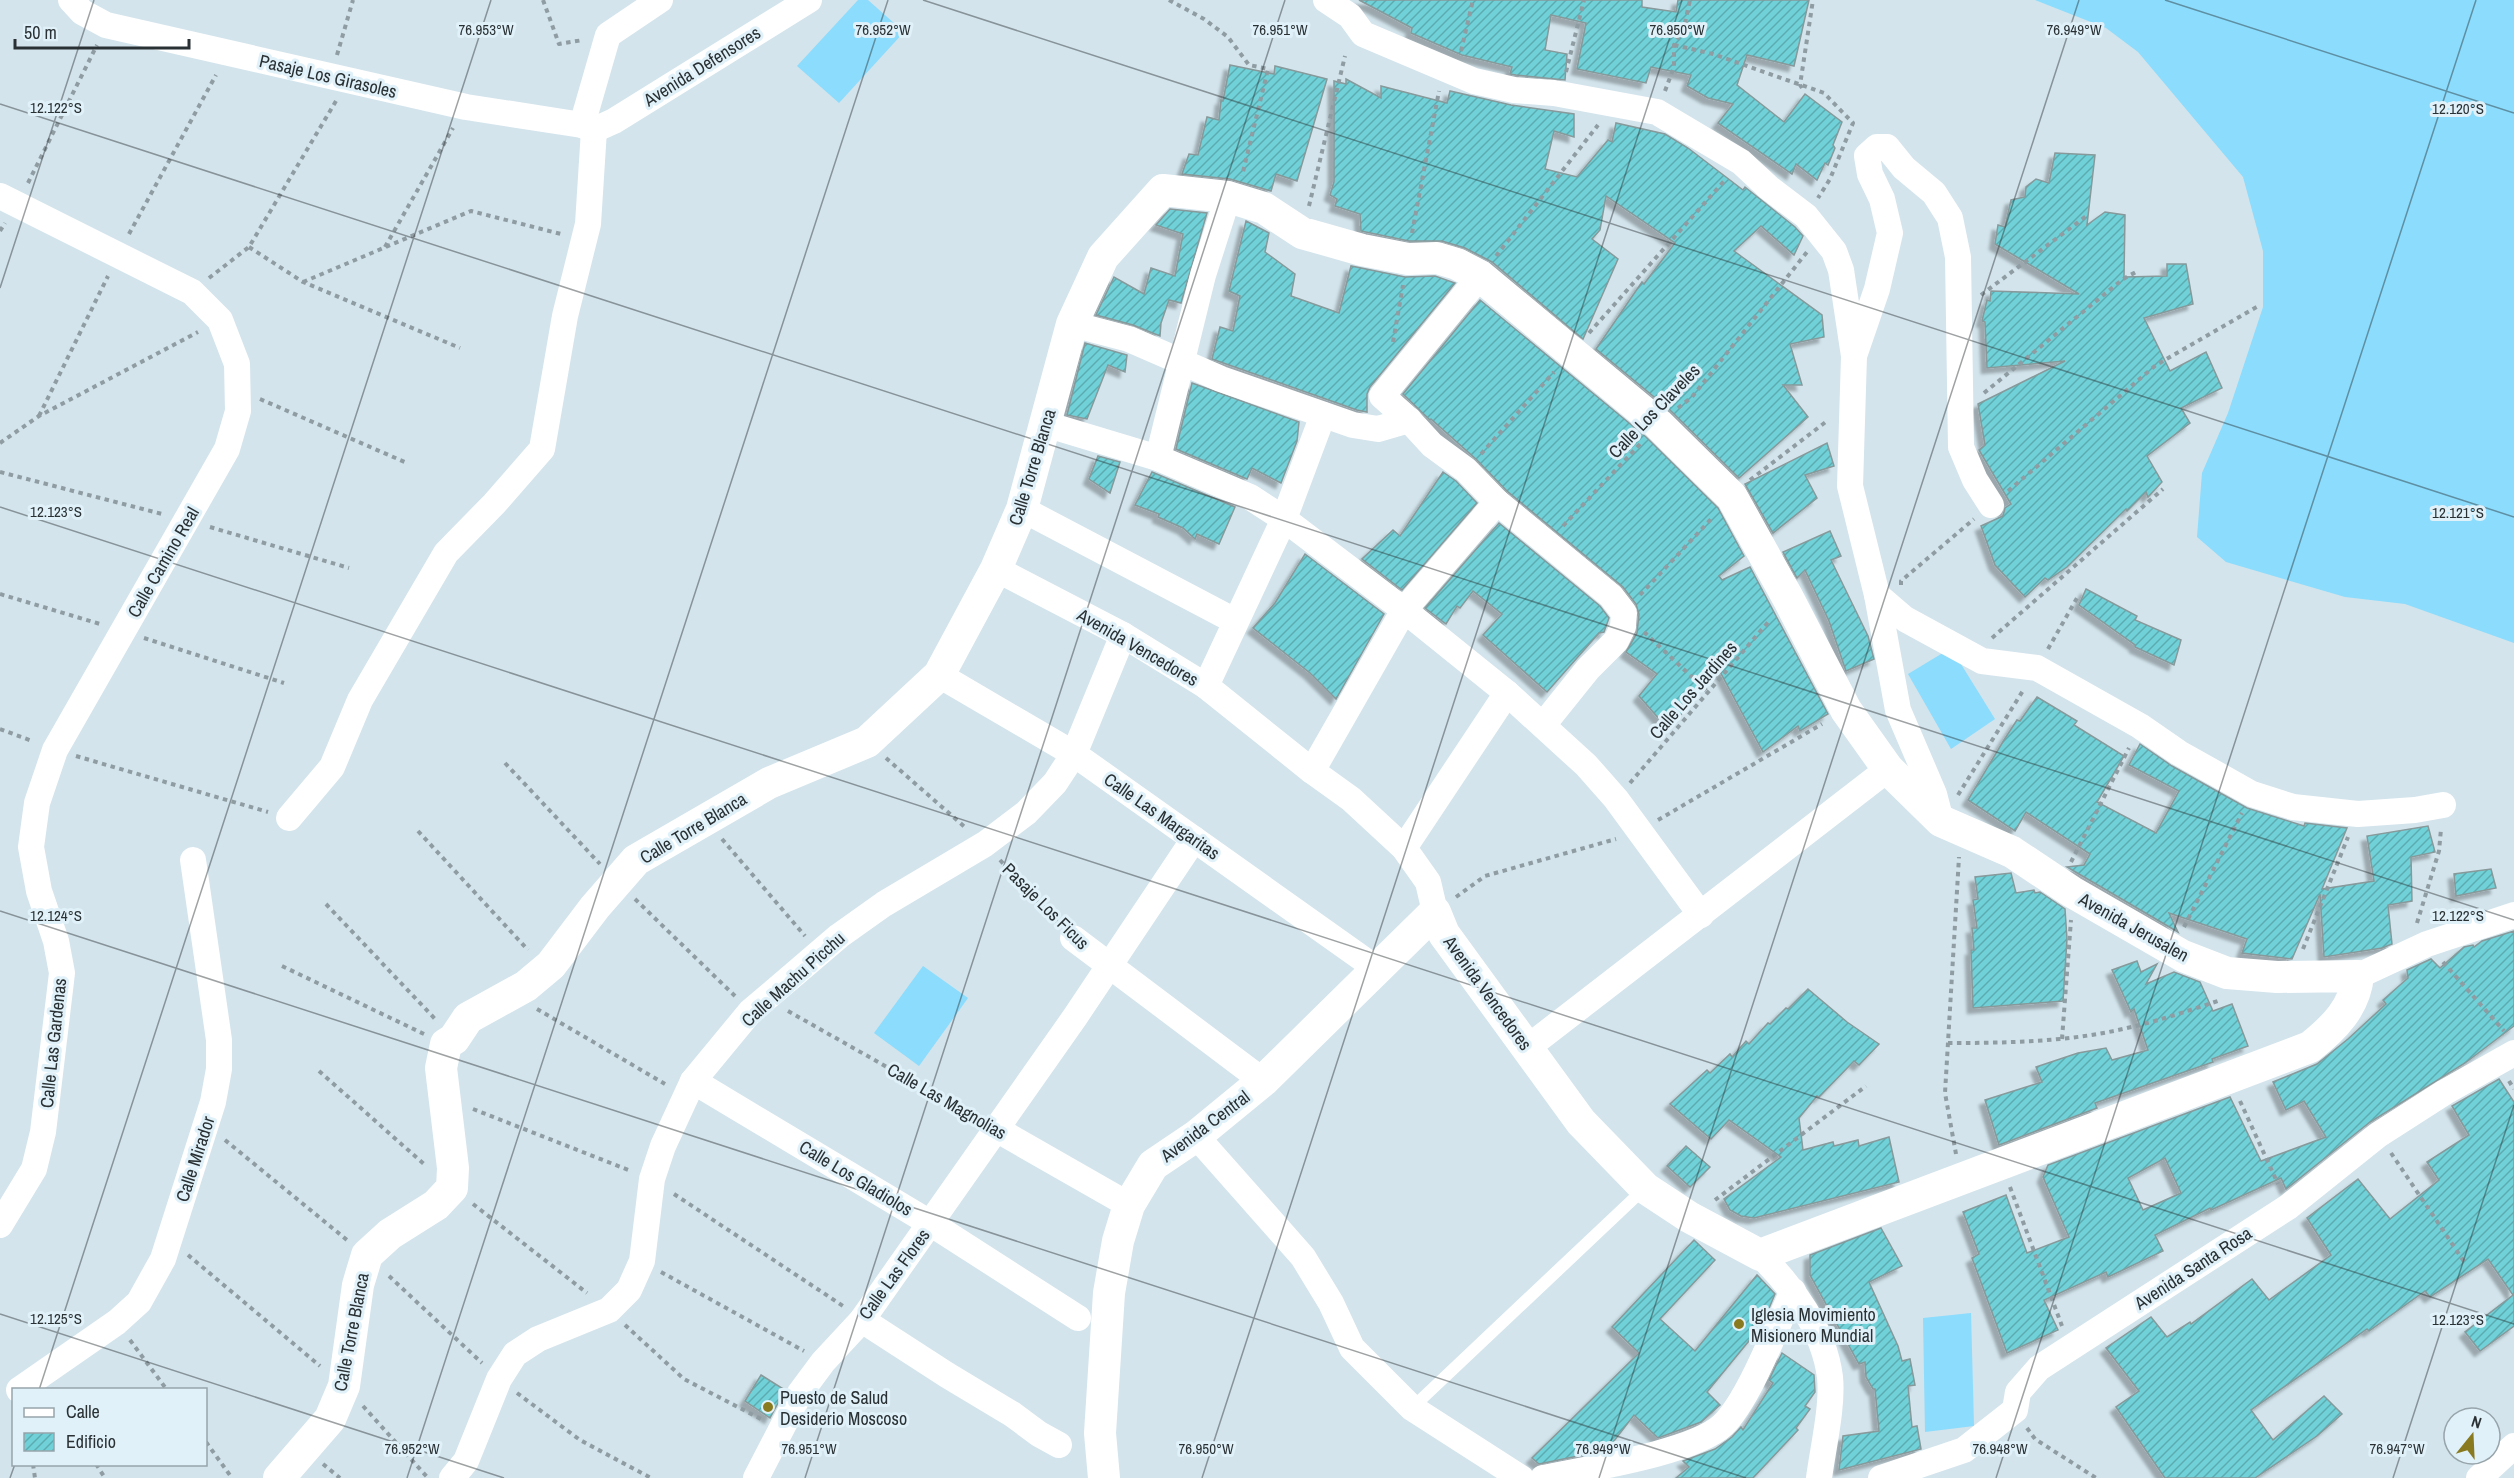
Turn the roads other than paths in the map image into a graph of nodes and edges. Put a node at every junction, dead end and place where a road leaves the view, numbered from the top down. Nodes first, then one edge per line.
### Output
1 (71, 0) edge
2 (660, 0) edge
3 (809, 0) edge
4 (1326, 0) edge
5 (588, 127) junction
6 (1228, 197) junction
7 (9, 201) edge
8 (1480, 276) junction
9 (1072, 324) junction
10 (1854, 356) junction
11 (1180, 361) junction
12 (1323, 415) junction
13 (1409, 420) junction
14 (1046, 424) junction
15 (1158, 458) junction
16 (1497, 502) junction
17 (1991, 505) road end
18 (1022, 509) junction
19 (1284, 519) junction
20 (996, 569) junction
21 (1877, 595) junction
22 (1404, 610) junction
23 (1235, 621) junction
24 (1123, 635) junction
25 (939, 675) junction
26 (1206, 686) junction
27 (1507, 693) junction
28 (1543, 725) junction
29 (55, 750) joint
30 (1074, 754) junction
31 (1888, 769) junction
32 (1312, 771) junction
33 (2443, 805) road end
34 (289, 818) road end
35 (1951, 827) junction
36 (1194, 839) junction
37 (1404, 848) junction
38 (193, 860) dead end
39 (1435, 912) junction
40 (1701, 915) junction
41 (2514, 915) edge
42 (1073, 938) road end
43 (1110, 966) junction
44 (1377, 969) junction
45 (2358, 976) junction
46 (2510, 1044) edge
47 (1527, 1048) junction
48 (1263, 1082) junction
49 (690, 1089) junction
50 (996, 1129) junction
51 (1196, 1136) junction
52 (1645, 1188) junction
53 (1129, 1205) junction
54 (930, 1223) junction
55 (0, 1225) edge
56 (1760, 1255) junction
57 (1793, 1291) junction
58 (1078, 1318) dead end
59 (862, 1320) junction
60 (20, 1388) edge
61 (1412, 1408) junction
62 (1059, 1445) dead end
63 (2514, 1446) edge
64 (279, 1478) edge
65 (452, 1478) edge
66 (756, 1478) edge
67 (1104, 1478) edge
68 (1521, 1478) edge
69 (1543, 1478) edge
70 (1819, 1478) edge
71 (1881, 1478) edge
72 (2479, 1478) edge

1 - 5 street, Pasaje Los Girasoles
2 - 5 street
3 - 5 street, Avenida Defensores
4 - 10 street
5 - 34 street
6 - 8 street
6 - 9 street, Calle Torre Blanca
6 - 11 street
7 - 29 street, Calle Camino Real
8 - 13 street
8 - 31 street
9 - 11 street
9 - 14 street, Calle Torre Blanca
10 - 17 street
10 - 21 street
11 - 12 street
11 - 15 street
12 - 13 street
12 - 19 street
13 - 16 street
14 - 15 street
14 - 18 street, Calle Torre Blanca
15 - 19 street
16 - 22 street
16 - 28 street
18 - 20 street, Calle Torre Blanca
18 - 23 street
19 - 22 street
19 - 23 street
20 - 24 street, Avenida Vencedores
20 - 25 street, Calle Torre Blanca
21 - 33 street
21 - 35 street
22 - 27 street
22 - 32 street
23 - 26 street
24 - 26 street, Avenida Vencedores
24 - 30 street, Calle Machu Picchu
25 - 30 street, Calle Las Margaritas
25 - 64 street, Calle Torre Blanca
26 - 32 street, Avenida Vencedores
27 - 28 street
27 - 37 street
28 - 40 street
29 - 55 street, Calle Las Gardenas
30 - 36 street, Calle Las Margaritas
30 - 49 street, Calle Machu Picchu
31 - 35 street
31 - 40 street
32 - 37 street, Avenida Vencedores
35 - 45 street, Avenida Jerusalen
36 - 43 street
36 - 44 street, Calle Las Margaritas
37 - 39 street, Avenida Vencedores
38 - 60 street, Calle Mirador
39 - 44 street, Avenida Central
39 - 47 street, Avenida Vencedores
40 - 47 street
41 - 45 street
42 - 43 street, Pasaje Los Ficus
43 - 48 street, Pasaje Los Ficus
43 - 50 street, Calle Las Flores
44 - 48 street, Avenida Central
45 - 56 street
46 - 71 street, Avenida Santa Rosa
47 - 52 street, Avenida Vencedores
48 - 51 street, Avenida Central
49 - 54 street, Calle Los Gladiolos
49 - 65 street, Calle Machu Picchu
50 - 53 street, Calle Las Magnolias
50 - 54 street, Calle Las Flores
51 - 53 street, Avenida Central
51 - 61 street
52 - 56 street, Avenida Vencedores
52 - 61 lane
53 - 67 street, Avenida Central
54 - 58 street, Calle Los Gladiolos
54 - 59 street, Calle Las Flores
56 - 57 street, Avenida Vencedores
57 - 69 street
57 - 70 street, Avenida Vencedores
59 - 62 street
59 - 66 street, Calle Las Flores
61 - 68 street
63 - 72 street

